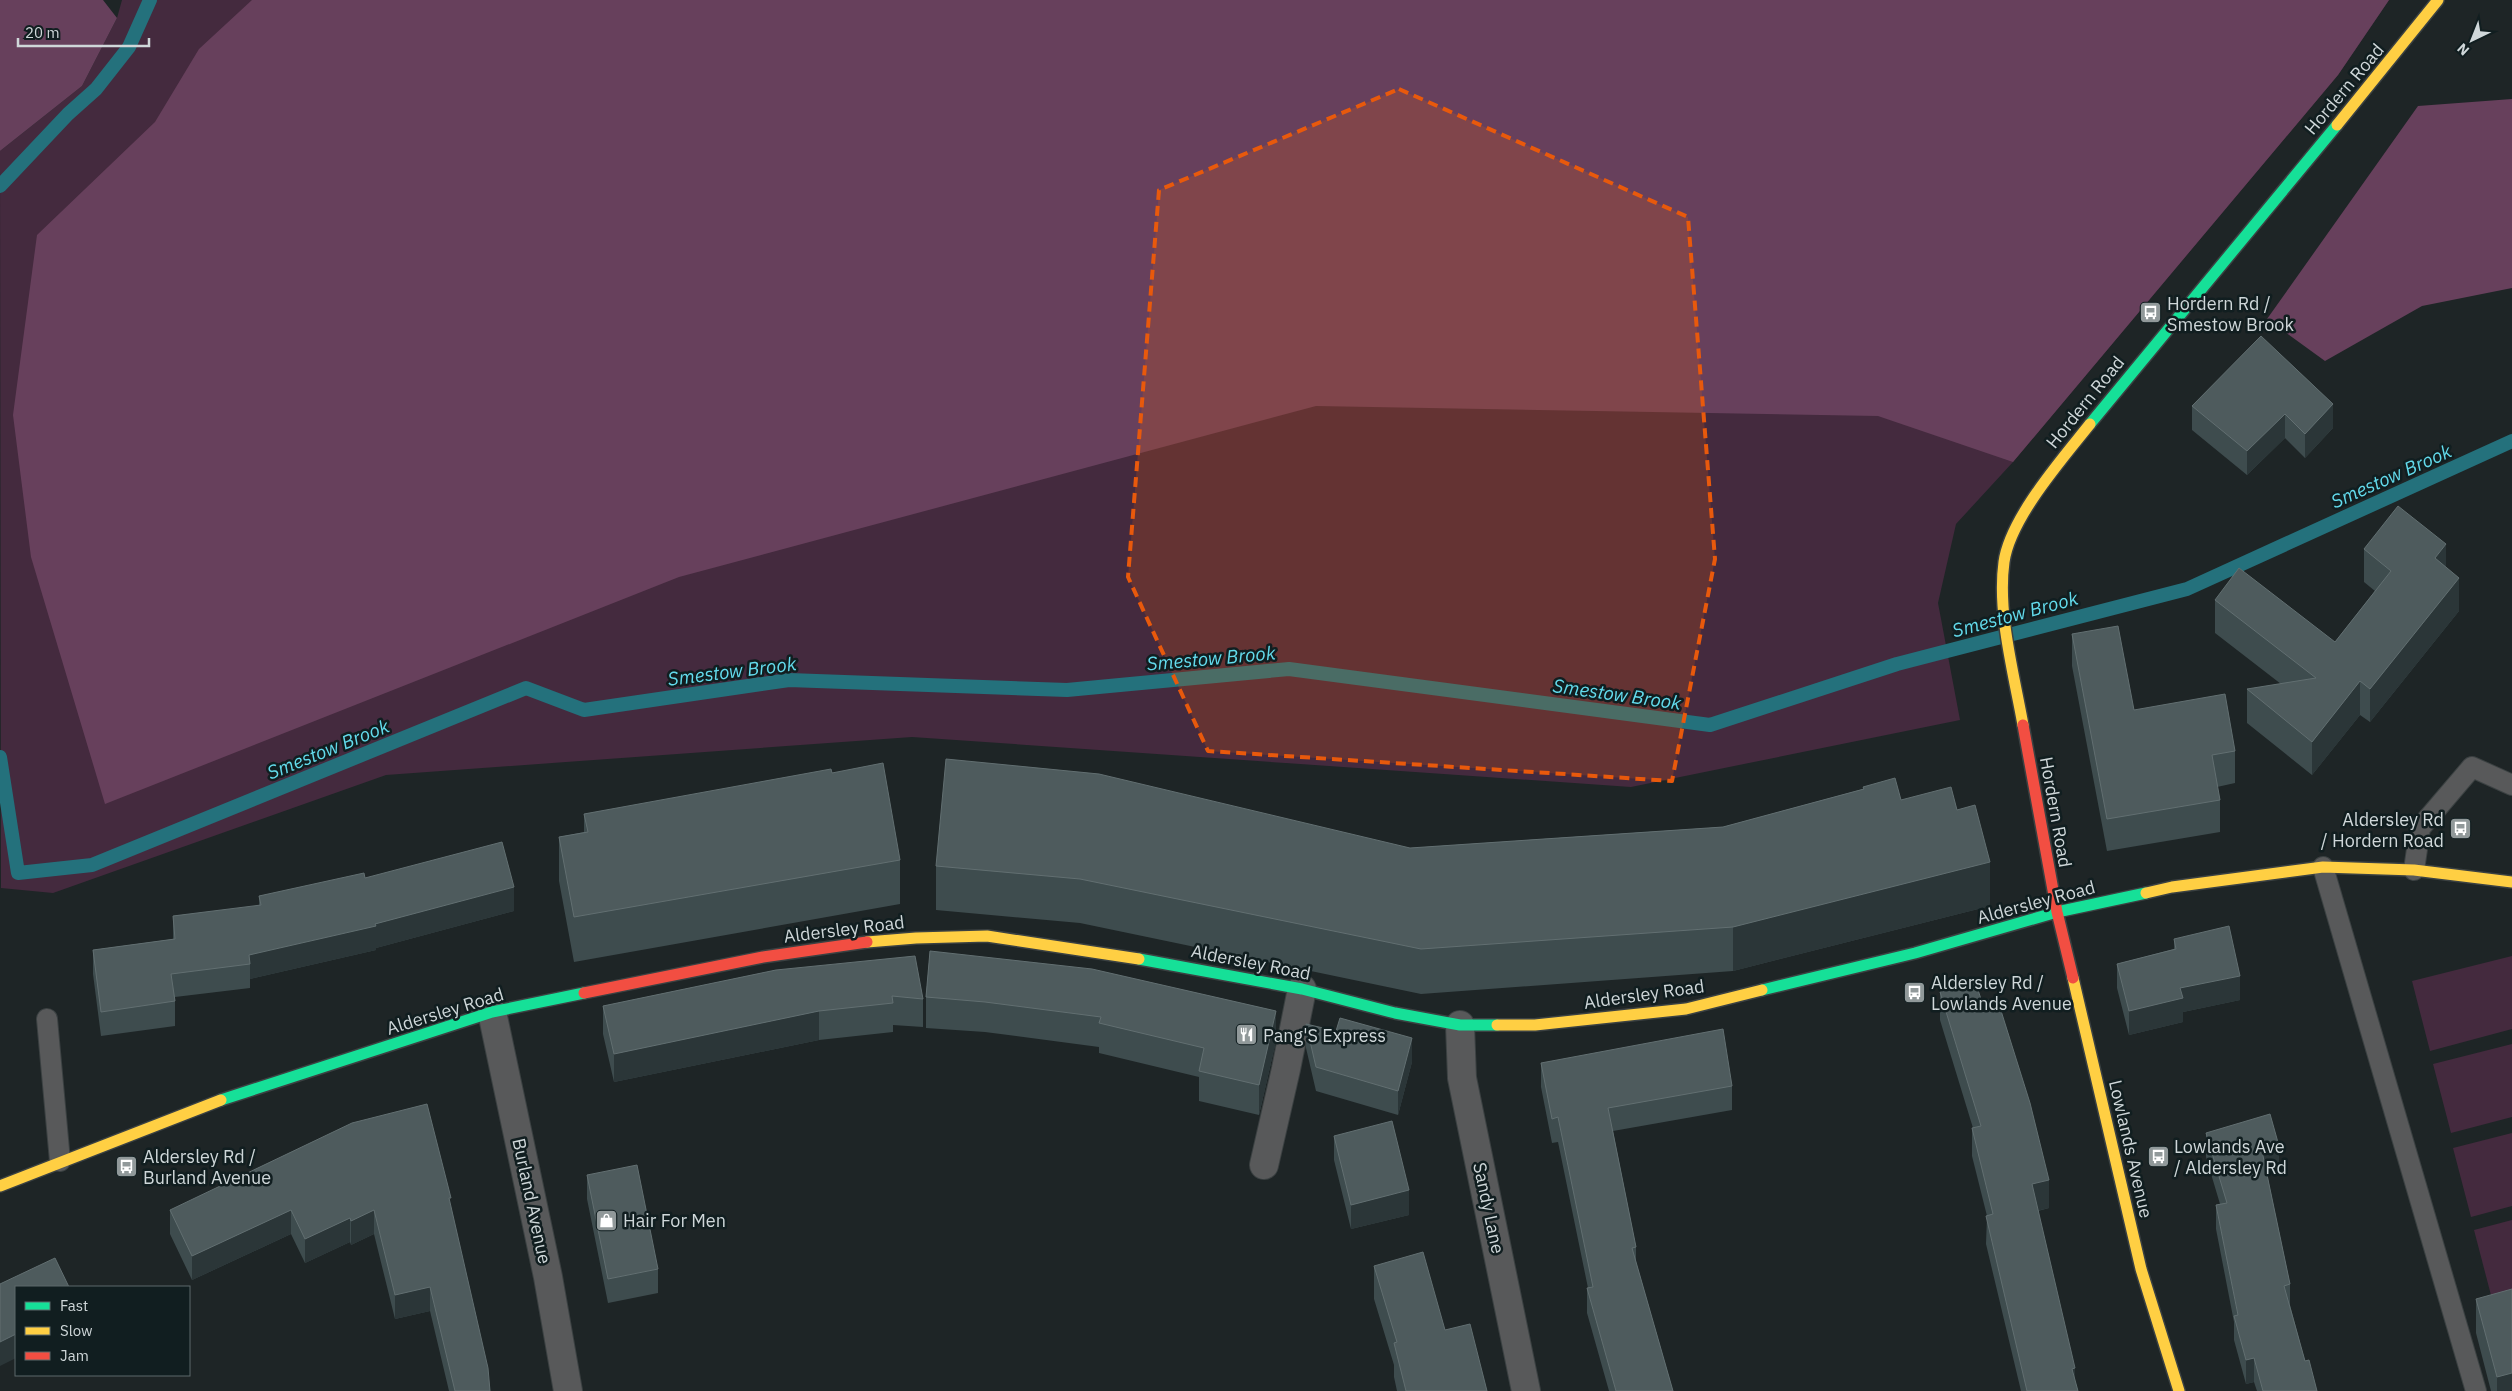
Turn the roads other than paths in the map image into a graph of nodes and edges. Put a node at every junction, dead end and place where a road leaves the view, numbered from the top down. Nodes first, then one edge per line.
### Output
1 (2438, 0) edge
2 (2512, 786) edge
3 (2324, 867) junction
4 (2414, 870) junction
5 (2512, 882) edge
6 (2057, 912) junction
7 (1302, 989) junction
8 (492, 1012) junction
9 (46, 1019) dead end
10 (1460, 1025) junction
11 (60, 1161) junction
12 (1264, 1165) dead end
13 (0, 1186) edge
14 (568, 1391) edge
15 (1526, 1391) edge
16 (2180, 1391) edge
17 (2476, 1391) edge

1 - 6 street, Hordern Road
2 - 4 lane
3 - 4 street, Aldersley Road
3 - 6 street, Aldersley Road
3 - 17 lane
4 - 5 street, Aldersley Road
6 - 10 street, Aldersley Road
6 - 16 street, Lowlands Avenue
7 - 8 street, Aldersley Road
7 - 10 street, Aldersley Road
7 - 12 street
8 - 11 street, Aldersley Road
8 - 14 street, Burland Avenue
9 - 11 lane
10 - 15 street, Sandy Lane
11 - 13 street, Aldersley Road

